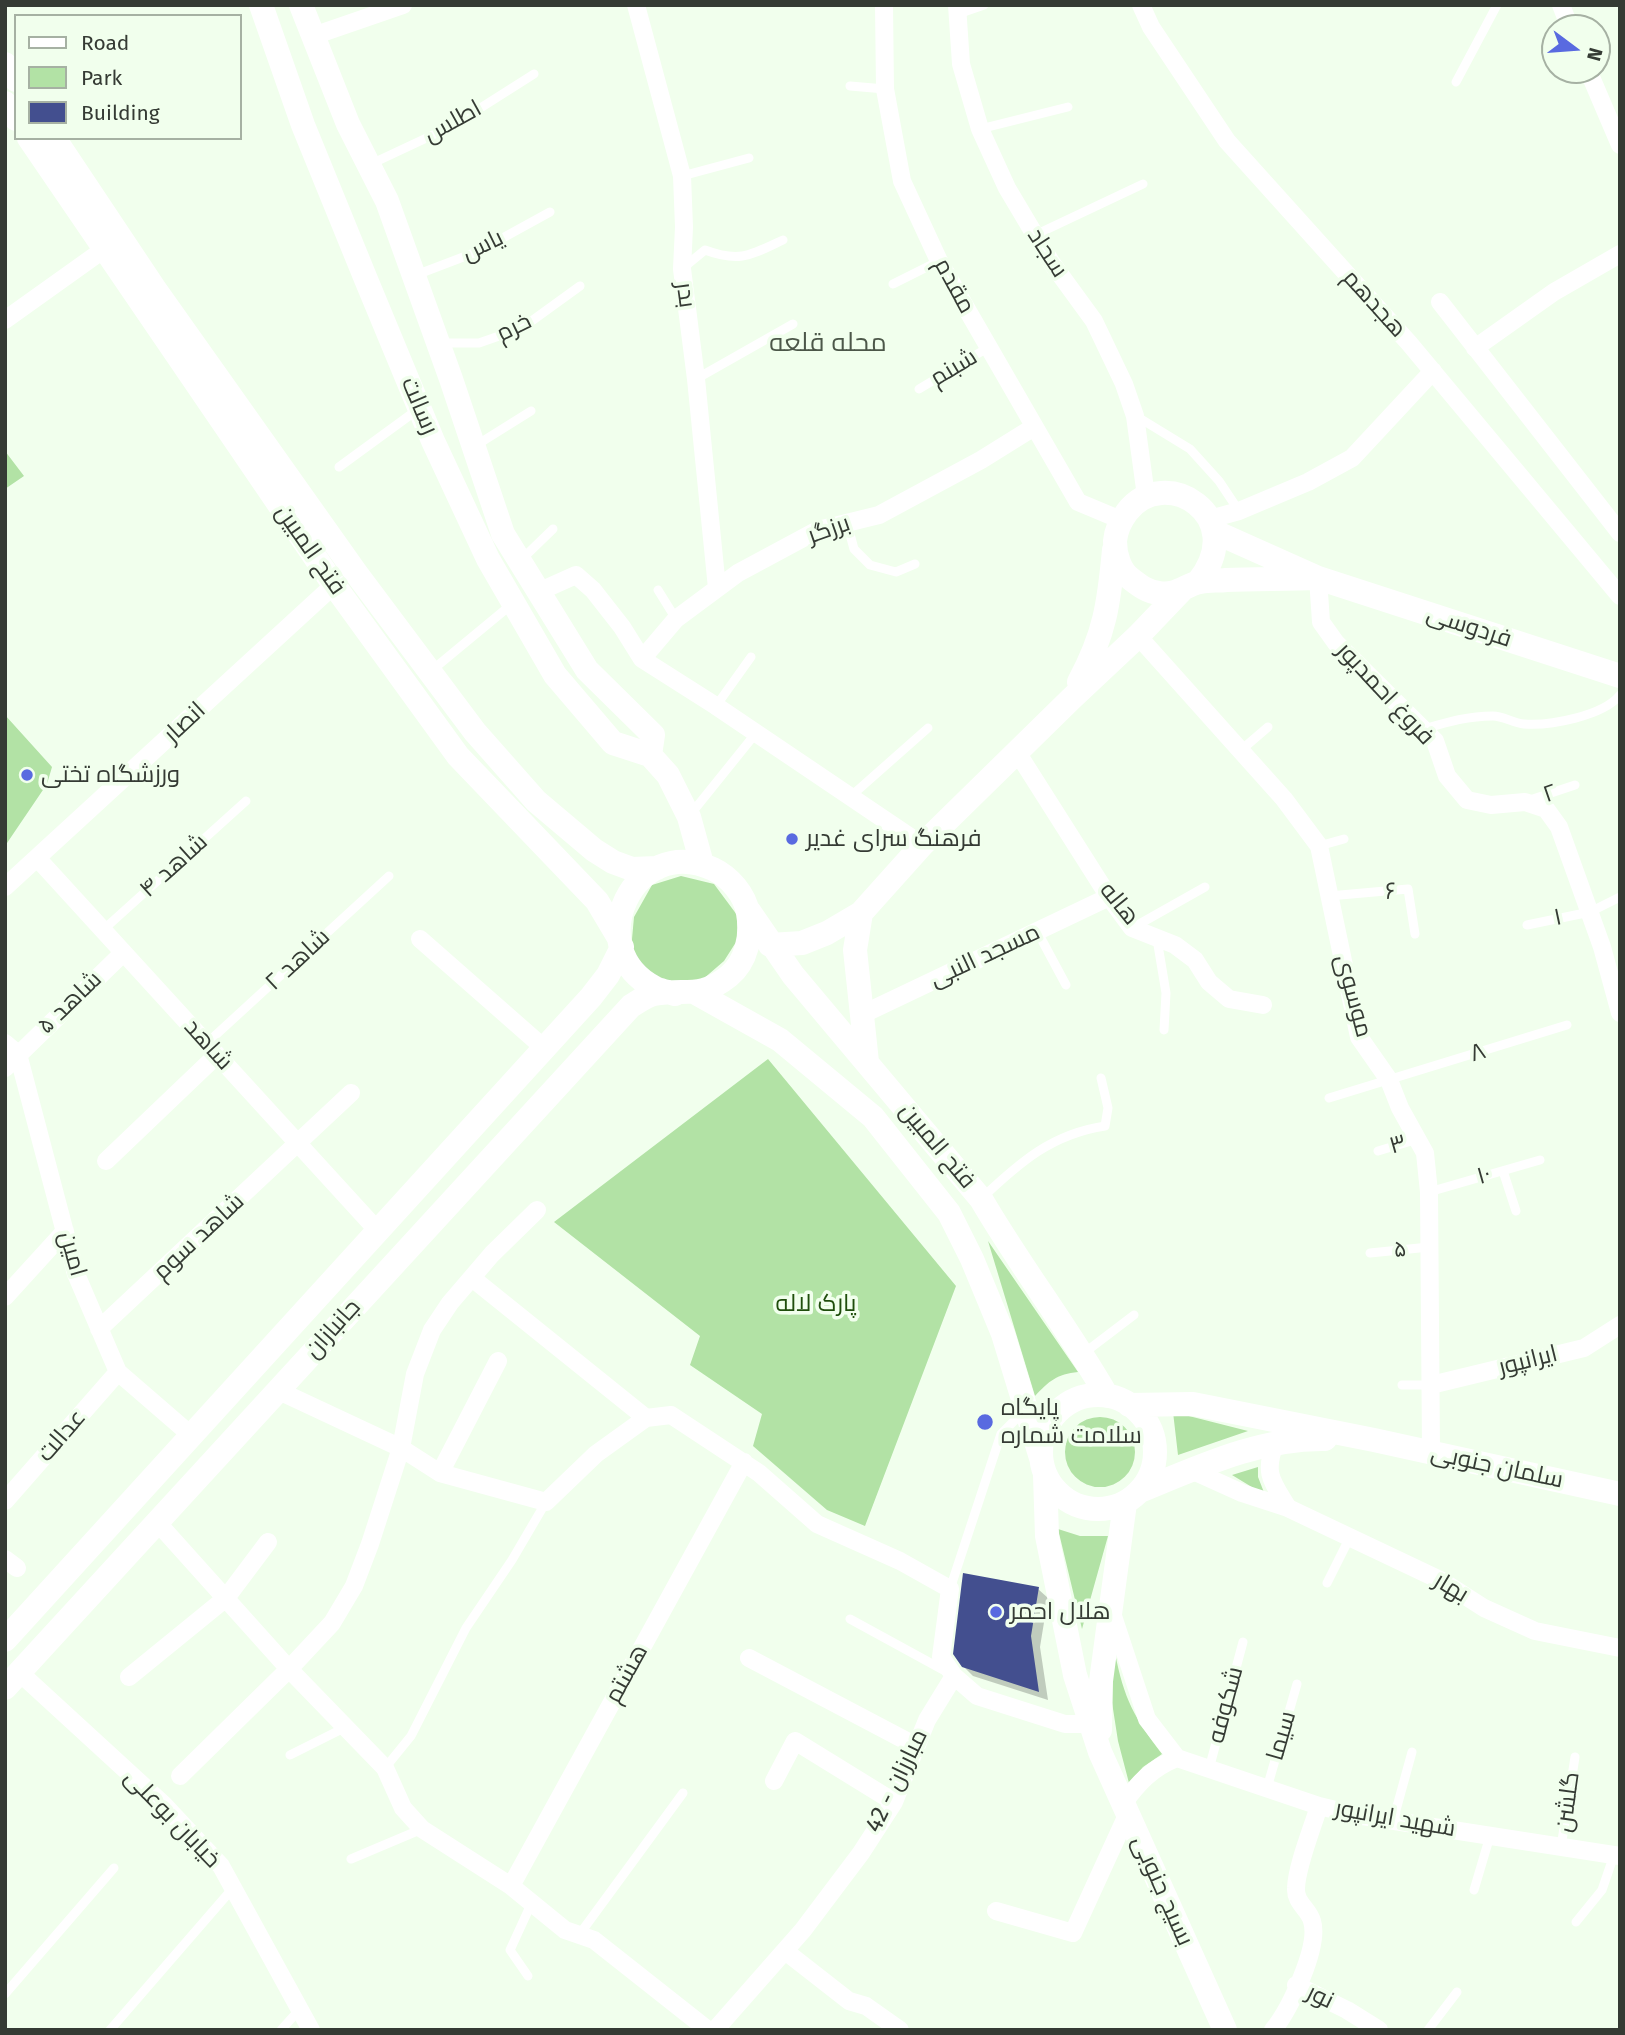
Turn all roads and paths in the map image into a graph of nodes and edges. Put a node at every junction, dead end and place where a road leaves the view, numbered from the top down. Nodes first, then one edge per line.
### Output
1 (261, 5) edge
2 (301, 5) edge
3 (403, 5) edge
4 (636, 5) edge
5 (884, 5) edge
6 (984, 5) edge
7 (1141, 5) edge
8 (1497, 5) edge
9 (958, 10) edge
10 (313, 36) junction
11 (534, 74) dead end
12 (1456, 82) dead end
13 (1594, 84) edge
14 (850, 86) dead end
15 (885, 89) junction
16 (1068, 107) dead end
17 (980, 129) junction
18 (31, 140) edge
19 (55, 140) edge
20 (1620, 145) edge
21 (749, 158) dead end
22 (369, 165) junction
23 (682, 176) junction
24 (1143, 184) dead end
25 (550, 212) dead end
26 (1035, 236) junction
27 (783, 240) dead end
28 (112, 244) junction
29 (1620, 254) edge
30 (939, 261) junction
31 (682, 269) junction
32 (414, 276) junction
33 (893, 284) dead end
34 (580, 286) dead end
35 (1440, 302) dead end
36 (5, 320) edge
37 (793, 324) dead end
38 (438, 344) junction
39 (989, 347) junction
40 (1475, 348) junction
41 (1433, 371) junction
42 (696, 379) junction
43 (919, 389) dead end
44 (420, 408) junction
45 (531, 411) dead end
46 (1135, 416) junction
47 (1034, 427) junction
48 (474, 447) junction
49 (339, 467) dead end
50 (1146, 496) junction
51 (1239, 511) junction
52 (846, 523) junction
53 (1212, 525) junction
54 (553, 528) dead end
55 (1118, 529) junction
56 (1620, 533) edge
57 (520, 561) junction
58 (915, 564) dead end
59 (1318, 578) junction
60 (334, 585) junction
61 (1190, 586) junction
62 (717, 589) junction
63 (658, 590) dead end
64 (538, 592) junction
65 (1620, 596) edge
66 (514, 603) junction
67 (676, 619) junction
68 (1138, 636) junction
69 (751, 657) dead end
70 (642, 659) junction
71 (430, 672) junction
72 (1620, 676) edge
73 (1620, 695) edge
74 (1071, 699) junction
75 (716, 706) junction
76 (1268, 727) dead end
77 (928, 728) dead end
78 (1424, 729) junction
79 (756, 733) junction
80 (1240, 751) junction
81 (1017, 752) junction
82 (650, 755) junction
83 (1575, 785) dead end
84 (850, 797) junction
85 (246, 801) dead end
86 (1525, 802) junction
87 (689, 817) junction
88 (1344, 839) dead end
89 (922, 845) junction
90 (1319, 846) junction
91 (38, 859) junction
92 (702, 864) junction
93 (657, 868) junction
94 (388, 876) dead end
95 (5, 887) edge
96 (1205, 887) dead end
97 (1329, 896) junction
98 (1109, 897) junction
99 (1620, 897) edge
100 (748, 910) junction
101 (1590, 912) junction
102 (861, 913) junction
103 (1527, 925) dead end
104 (1132, 928) junction
105 (103, 930) junction
106 (1037, 931) junction
107 (1415, 934) dead end
108 (420, 939) dead end
109 (1157, 939) junction
110 (621, 943) junction
111 (770, 945) junction
112 (123, 953) junction
113 (1066, 985) dead end
114 (686, 994) junction
115 (588, 1000) junction
116 (1263, 1005) dead end
117 (1620, 1012) edge
118 (861, 1015) junction
119 (1567, 1025) dead end
120 (611, 1028) junction
121 (1164, 1030) dead end
122 (544, 1048) junction
123 (11, 1049) edge
124 (212, 1049) junction
125 (867, 1062) junction
126 (5, 1068) edge
127 (1101, 1078) dead end
128 (1390, 1080) junction
129 (351, 1093) dead end
130 (1329, 1098) dead end
131 (1418, 1139) junction
132 (298, 1144) junction
133 (1378, 1151) dead end
134 (1540, 1160) dead end
135 (106, 1161) dead end
136 (1503, 1171) junction
137 (1429, 1192) junction
138 (981, 1199) junction
139 (537, 1210) dead end
140 (1516, 1211) dead end
141 (65, 1231) junction
142 (378, 1231) junction
143 (1429, 1247) junction
144 (1370, 1253) dead end
145 (472, 1278) junction
146 (5, 1297) edge
147 (1135, 1315) dead end
148 (1620, 1325) edge
149 (99, 1329) junction
150 (1083, 1354) junction
151 (498, 1361) dead end
152 (118, 1372) junction
153 (1402, 1385) dead end
154 (1431, 1385) junction
155 (278, 1390) junction
156 (1118, 1400) junction
157 (1027, 1408) junction
158 (646, 1418) junction
159 (192, 1436) junction
160 (1374, 1440) junction
161 (1275, 1444) junction
162 (401, 1448) junction
163 (1432, 1453) junction
164 (744, 1462) junction
165 (1043, 1467) junction
166 (1191, 1470) junction
167 (440, 1473) junction
168 (1620, 1494) edge
169 (1132, 1497) junction
170 (5, 1501) edge
171 (546, 1502) junction
172 (1288, 1508) junction
173 (157, 1522) junction
174 (1350, 1537) junction
175 (268, 1542) dead end
176 (1327, 1583) dead end
177 (950, 1589) junction
178 (226, 1598) junction
179 (1112, 1611) junction
180 (850, 1619) dead end
181 (5, 1640) edge
182 (1243, 1642) dead end
183 (1620, 1648) edge
184 (749, 1658) dead end
185 (289, 1669) junction
186 (954, 1676) junction
187 (129, 1677) dead end
188 (12, 1680) edge
189 (1297, 1684) dead end
190 (1091, 1724) junction
191 (346, 1727) junction
192 (916, 1746) junction
193 (1100, 1752) junction
194 (1412, 1752) dead end
195 (290, 1755) dead end
196 (1574, 1757) dead end
197 (1177, 1758) junction
198 (385, 1768) junction
199 (1209, 1769) junction
200 (180, 1776) dead end
201 (774, 1781) dead end
202 (1267, 1788) junction
203 (682, 1793) dead end
204 (894, 1801) junction
205 (1319, 1806) junction
206 (1125, 1810) junction
207 (1393, 1821) junction
208 (422, 1829) junction
209 (1489, 1836) junction
210 (1561, 1847) junction
211 (1617, 1855) edge
212 (351, 1859) dead end
213 (114, 1868) dead end
214 (511, 1886) junction
215 (233, 1888) junction
216 (1474, 1890) dead end
217 (532, 1902) junction
218 (996, 1911) dead end
219 (1576, 1922) dead end
220 (579, 1935) junction
221 (785, 1951) junction
222 (528, 1976) dead end
223 (1296, 1985) junction
224 (1457, 1992) dead end
225 (5, 1994) edge
226 (300, 2009) junction
227 (110, 2030) edge
228 (281, 2030) edge
229 (312, 2030) edge
230 (708, 2030) edge
231 (715, 2030) edge
232 (900, 2030) edge
233 (1225, 2030) edge
234 (1273, 2030) edge
235 (1379, 2030) edge
236 (1428, 2030) edge

1 - 44 main road, رسالت
2 - 10 main road, رسالت
3 - 10 street
4 - 23 street, بدر
5 - 15 street, مقدم
6 - 9 lane
7 - 41 street, هجدهم
8 - 12 lane
9 - 17 street, سجاد
10 - 22 main road, رسالت
11 - 22 lane, اطلس
13 - 20 street
14 - 15 lane
15 - 30 street, مقدم
16 - 17 lane
17 - 26 street, سجاد
18 - 28 main road, فتح المبین
19 - 28 main road, فتح المبین
21 - 23 lane
22 - 32 main road, رسالت
23 - 31 street, بدر
24 - 26 lane
25 - 32 lane, یاس
26 - 46 street, سجاد
27 - 31 lane
28 - 36 street
28 - 60 main road, فتح المبین
28 - 71 main road, فتح المبین
29 - 40 street
30 - 33 lane
30 - 39 street, مقدم
31 - 42 street, بدر
32 - 38 main road, رسالت
34 - 38 lane, خرم
35 - 40 street
37 - 42 lane
38 - 48 main road, رسالت
39 - 43 lane, شبنم
39 - 47 street, مقدم
40 - 56 street
41 - 51 street
41 - 65 street, هجدهم
42 - 62 street, بدر
44 - 49 lane
44 - 66 main road, رسالت
45 - 48 lane
46 - 50 street, سجاد
46 - 51 lane
47 - 52 street, برزگر
47 - 55 street, مقدم
48 - 57 main road, رسالت
50 - 53 main road
50 - 55 main road
51 - 53 street
52 - 58 lane
52 - 62 street, برزگر
53 - 59 main road
53 - 61 main road
54 - 57 lane
55 - 61 main road
55 - 74 main road
57 - 64 main road, رسالت
59 - 61 main road
59 - 72 main road, فردوسی
59 - 78 street, فروغ احمدپور
60 - 91 street, انصار
60 - 110 main road, فتح المبین
61 - 68 main road
62 - 67 street, برزگر
63 - 67 lane
64 - 70 street
64 - 82 main road, رسالت
66 - 71 lane
66 - 82 main road, رسالت
67 - 70 street, برزگر
68 - 74 main road
68 - 80 street, موسوی
69 - 75 lane
70 - 75 street
71 - 93 main road, فتح المبین
73 - 78 lane
74 - 81 main road
75 - 79 street
76 - 80 lane
77 - 84 lane
78 - 86 street, فروغ احمدپور
79 - 84 street
79 - 87 lane
80 - 90 street, موسوی
81 - 89 main road
81 - 98 street, هاله
82 - 87 main road, رسالت
83 - 86 lane, ۲
84 - 89 street
85 - 105 lane, شاهد ۴
86 - 101 street
87 - 92 main road, رسالت
88 - 90 lane
89 - 102 main road
90 - 97 street, موسوی
91 - 95 street, انصار
91 - 105 street, شاهد
92 - 93 main road
92 - 100 main road
93 - 110 main road
94 - 124 lane, شاهد ۲
96 - 104 lane
97 - 107 lane, ۶
97 - 128 street, موسوی
98 - 104 street, هاله
98 - 106 street, مسجد النبی
99 - 101 lane, ۱
100 - 111 main road, فتح المبین
100 - 114 main road
101 - 103 lane, ۱
101 - 117 street
102 - 111 main road
102 - 118 main road
104 - 109 street, هاله
105 - 112 street, شاهد
106 - 113 lane
106 - 118 street, مسجد النبی
108 - 122 street
109 - 116 street, هاله
109 - 121 lane
110 - 114 main road
110 - 115 main road, جانبازان
111 - 125 main road, فتح المبین
112 - 123 street, شاهد ۵
112 - 124 street, شاهد
114 - 120 main road, جانبازان
114 - 157 main road, فتح المبین
115 - 120 main road
115 - 122 main road, جانبازان
118 - 125 main road
119 - 128 lane, ۸
120 - 155 main road, جانبازان
122 - 142 main road, جانبازان
123 - 126 street, شاهد ۵
123 - 141 street, امین
124 - 132 street, شاهد
124 - 135 street
125 - 138 main road, فتح المبین
127 - 138 lane
128 - 130 lane
128 - 131 street, موسوی
129 - 132 street, شاهد سوم
131 - 133 lane, ۳
131 - 137 street, موسوی
132 - 142 street, شاهد
132 - 149 street, شاهد سوم
134 - 136 lane, ۱۰
136 - 137 lane, ۱۰
136 - 140 lane
137 - 143 street, موسوی
138 - 150 main road, فتح المبین
139 - 145 street
141 - 146 street
141 - 149 street, امین
142 - 159 main road, جانبازان
143 - 144 lane, ۵
143 - 154 street, موسوی
145 - 158 street
145 - 162 street
147 - 150 lane
148 - 154 street, ایرانپور
149 - 152 street, امین
150 - 156 main road, فتح المبین
151 - 167 street
152 - 159 street, امین
152 - 170 street, عدالت
153 - 154 lane
154 - 163 street, موسوی
155 - 162 street
155 - 173 main road, جانبازان
156 - 160 main road
156 - 165 main road
156 - 169 main road
157 - 165 main road, فتح المبین
157 - 177 lane
158 - 164 street
158 - 171 street
159 - 181 main road, جانبازان
160 - 161 main road
160 - 163 main road, سلمان جنوبی
161 - 166 main road
161 - 172 street
162 - 167 street
162 - 185 street
163 - 168 main road, سلمان جنوبی
164 - 177 street
164 - 214 street, هشتم
165 - 169 main road
165 - 190 main road, بسیج جنوبی
166 - 169 main road
166 - 172 street, بهار
167 - 171 street
169 - 179 main road
171 - 198 lane
172 - 174 street, بهار
173 - 178 street
173 - 188 main road, جانبازان
174 - 176 lane
174 - 183 street, بهار
175 - 178 street
177 - 186 street
178 - 185 street
178 - 187 street
179 - 193 main road
179 - 197 street
180 - 186 lane
182 - 199 lane, شکوفه
184 - 192 street
185 - 191 street
185 - 200 street
186 - 190 street
186 - 192 street, مبارزان - 42
188 - 215 street, خیابان بوعلی
189 - 202 lane, سیما
190 - 193 main road, بسیج جنوبی
191 - 195 lane
191 - 198 street
192 - 204 street, مبارزان - 42
193 - 206 main road, بسیج جنوبی
194 - 207 lane
196 - 210 lane, گلشن
197 - 199 street, شهید ایرانپور
197 - 206 street
198 - 208 street
199 - 202 street, شهید ایرانپور
201 - 204 street
202 - 205 street, شهید ایرانپور
203 - 220 lane
204 - 221 street, مبارزان - 42
205 - 207 street, شهید ایرانپور
205 - 223 street
206 - 218 street
206 - 233 main road, بسیج جنوبی
207 - 209 street, شهید ایرانپور
208 - 212 lane
208 - 214 street
209 - 210 street, شهید ایرانپور
209 - 216 lane
210 - 211 street, شهید ایرانپور
211 - 219 lane
213 - 225 lane
214 - 217 street
215 - 226 street, خیابان بوعلی
215 - 227 lane
217 - 220 street
217 - 222 lane
220 - 230 street
221 - 231 street, مبارزان - 42
221 - 232 street
223 - 234 street
223 - 235 street, نور
224 - 236 lane
226 - 228 lane
226 - 229 street, خیابان بوعلی

